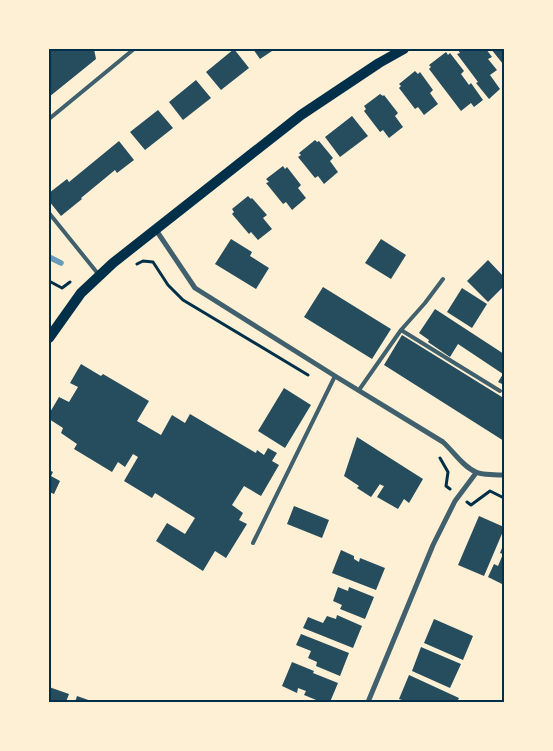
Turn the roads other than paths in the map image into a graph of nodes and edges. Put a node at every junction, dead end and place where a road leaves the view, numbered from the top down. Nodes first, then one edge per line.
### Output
1 (134, 49) edge
2 (404, 49) edge
3 (49, 119) edge
4 (49, 213) edge
5 (156, 230) junction
6 (99, 275) junction
7 (443, 279) dead end
8 (401, 330) junction
9 (49, 338) edge
10 (335, 376) junction
11 (359, 390) junction
12 (500, 391) dead end
13 (476, 472) junction
14 (504, 475) edge
15 (253, 543) dead end
16 (368, 702) edge

1 - 3 lane
2 - 5 main road
4 - 6 lane
5 - 6 main road
5 - 10 street
6 - 9 main road
7 - 8 lane
8 - 11 lane
8 - 12 lane
10 - 11 street
10 - 15 lane
11 - 13 street
13 - 14 street
13 - 16 street

